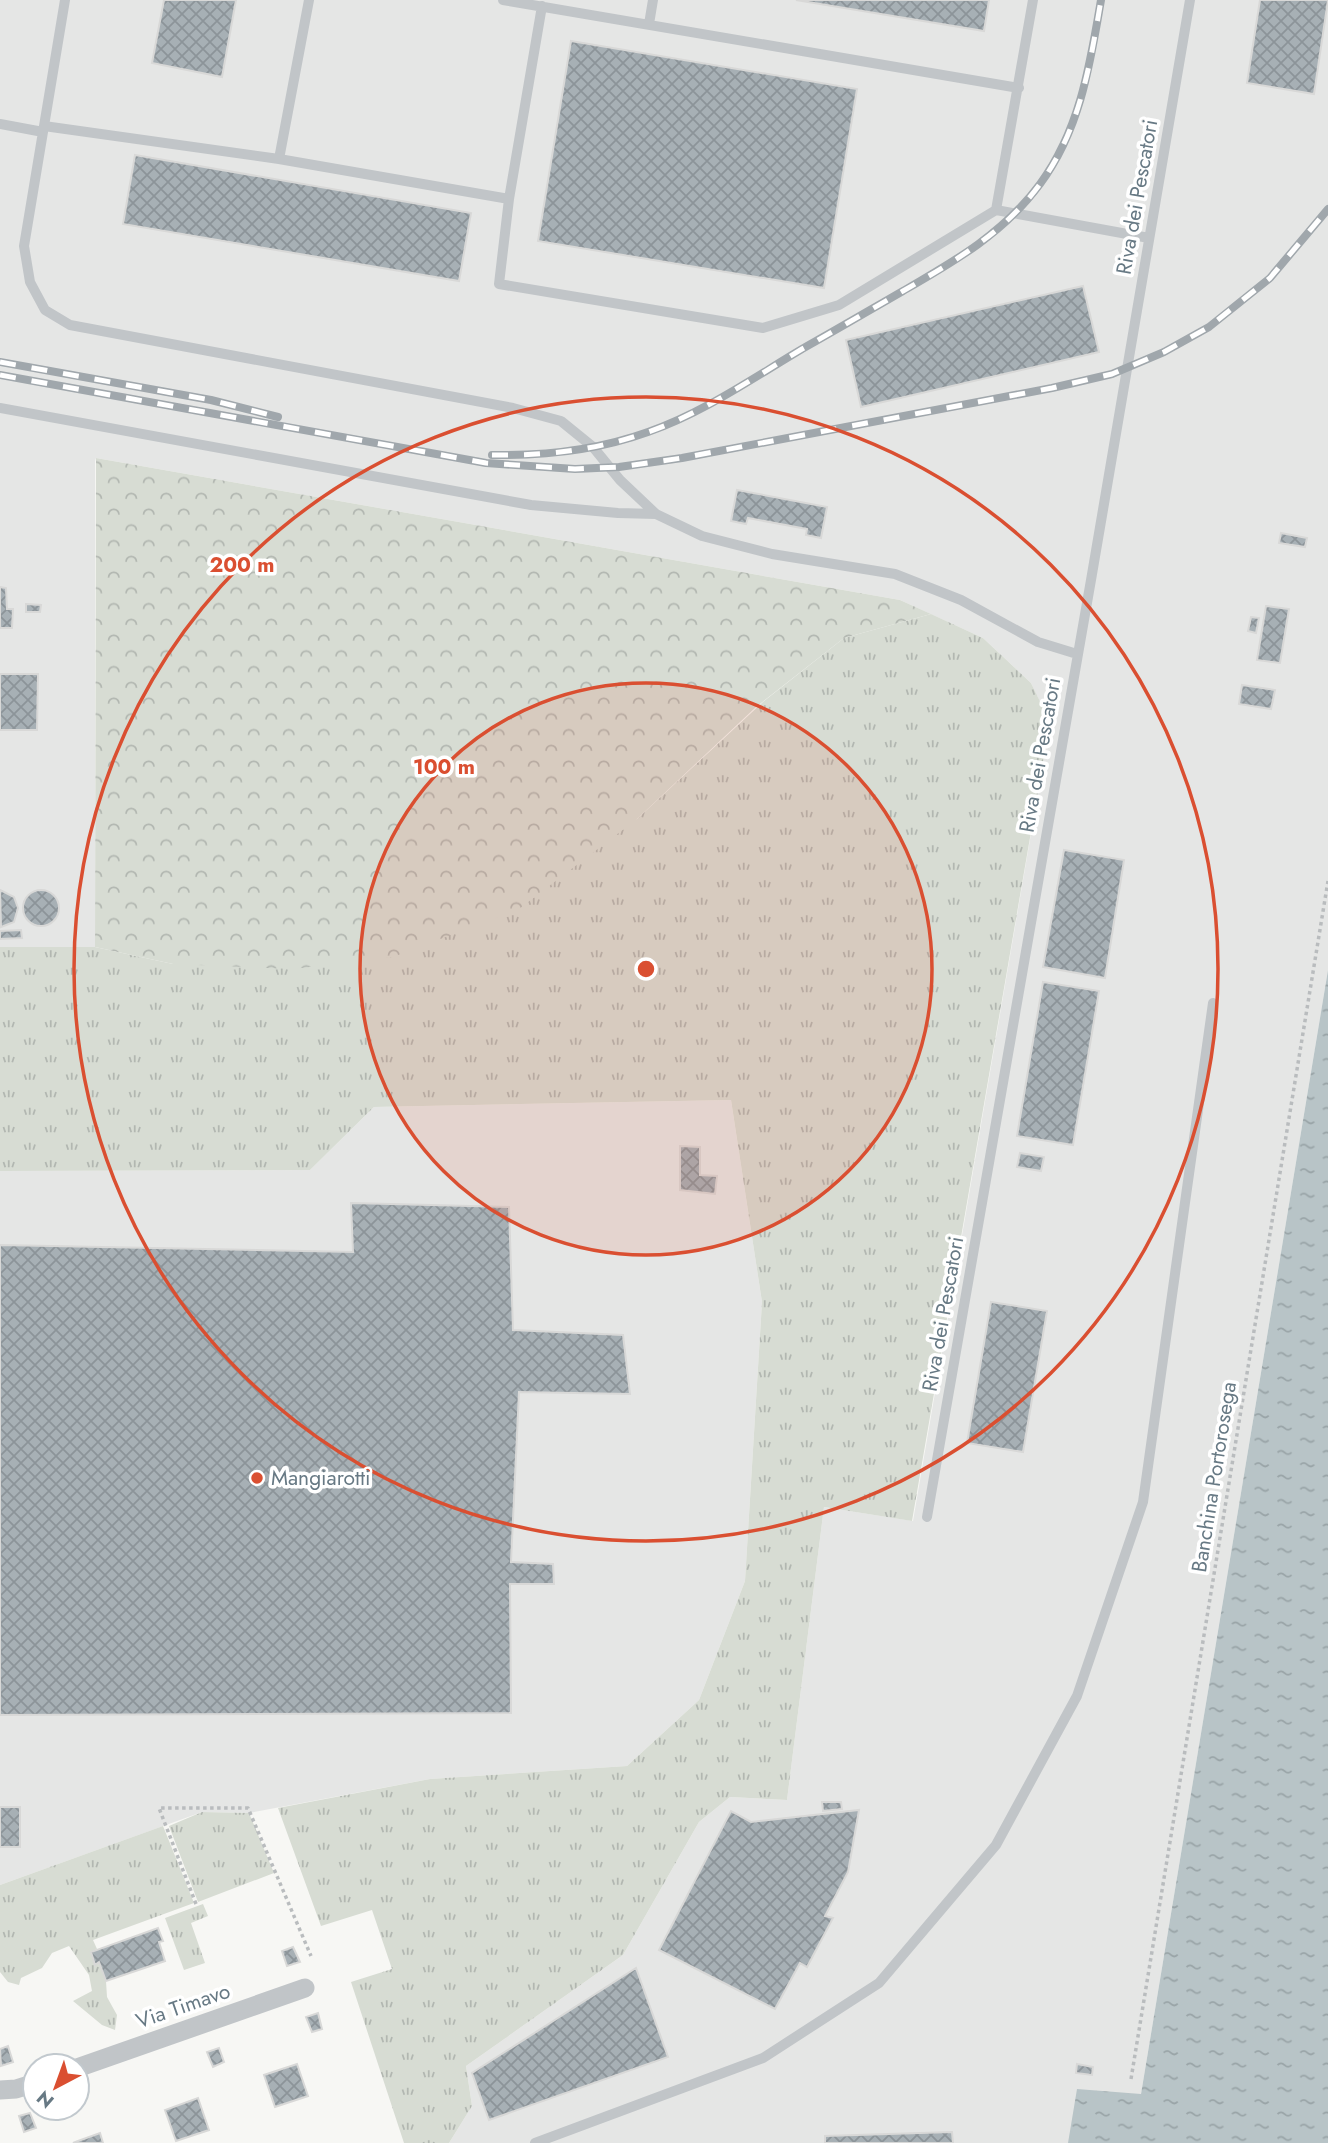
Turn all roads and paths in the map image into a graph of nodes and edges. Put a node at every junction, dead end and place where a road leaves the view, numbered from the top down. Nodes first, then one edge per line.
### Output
1 (65, 0) edge
2 (309, 0) edge
3 (503, 0) edge
4 (653, 0) edge
5 (1033, 0) edge
6 (1190, 0) edge
7 (542, 6) junction
8 (649, 24) junction
9 (1019, 88) junction
10 (0, 124) edge
11 (43, 129) junction
12 (279, 159) junction
13 (509, 199) junction
14 (996, 210) junction
15 (1150, 238) junction
16 (0, 408) edge
17 (656, 513) junction
18 (1077, 654) junction
19 (1328, 881) edge
20 (1213, 1003) dead end
21 (927, 1517) dead end
22 (196, 1904) dead end
23 (311, 1956) dead end
24 (305, 1989) dead end
25 (91, 2063) edge
26 (1131, 2079) dead end
27 (21, 2087) edge
28 (0, 2090) edge
29 (535, 2143) edge

1 - 11 lane
2 - 12 lane
3 - 7 lane
4 - 8 lane
5 - 9 lane
6 - 15 lane, Riva dei Pescatori
7 - 8 lane
7 - 13 lane
8 - 9 lane
9 - 14 lane
10 - 11 lane
11 - 12 lane
11 - 17 lane
12 - 13 lane
13 - 14 lane
14 - 15 lane
15 - 18 lane, Riva dei Pescatori
16 - 17 lane
17 - 18 lane
18 - 21 lane, Riva dei Pescatori
19 - 26 path, Banchina Portorosega
20 - 29 lane
22 - 23 path
24 - 25 street, Via Timavo
27 - 28 street

